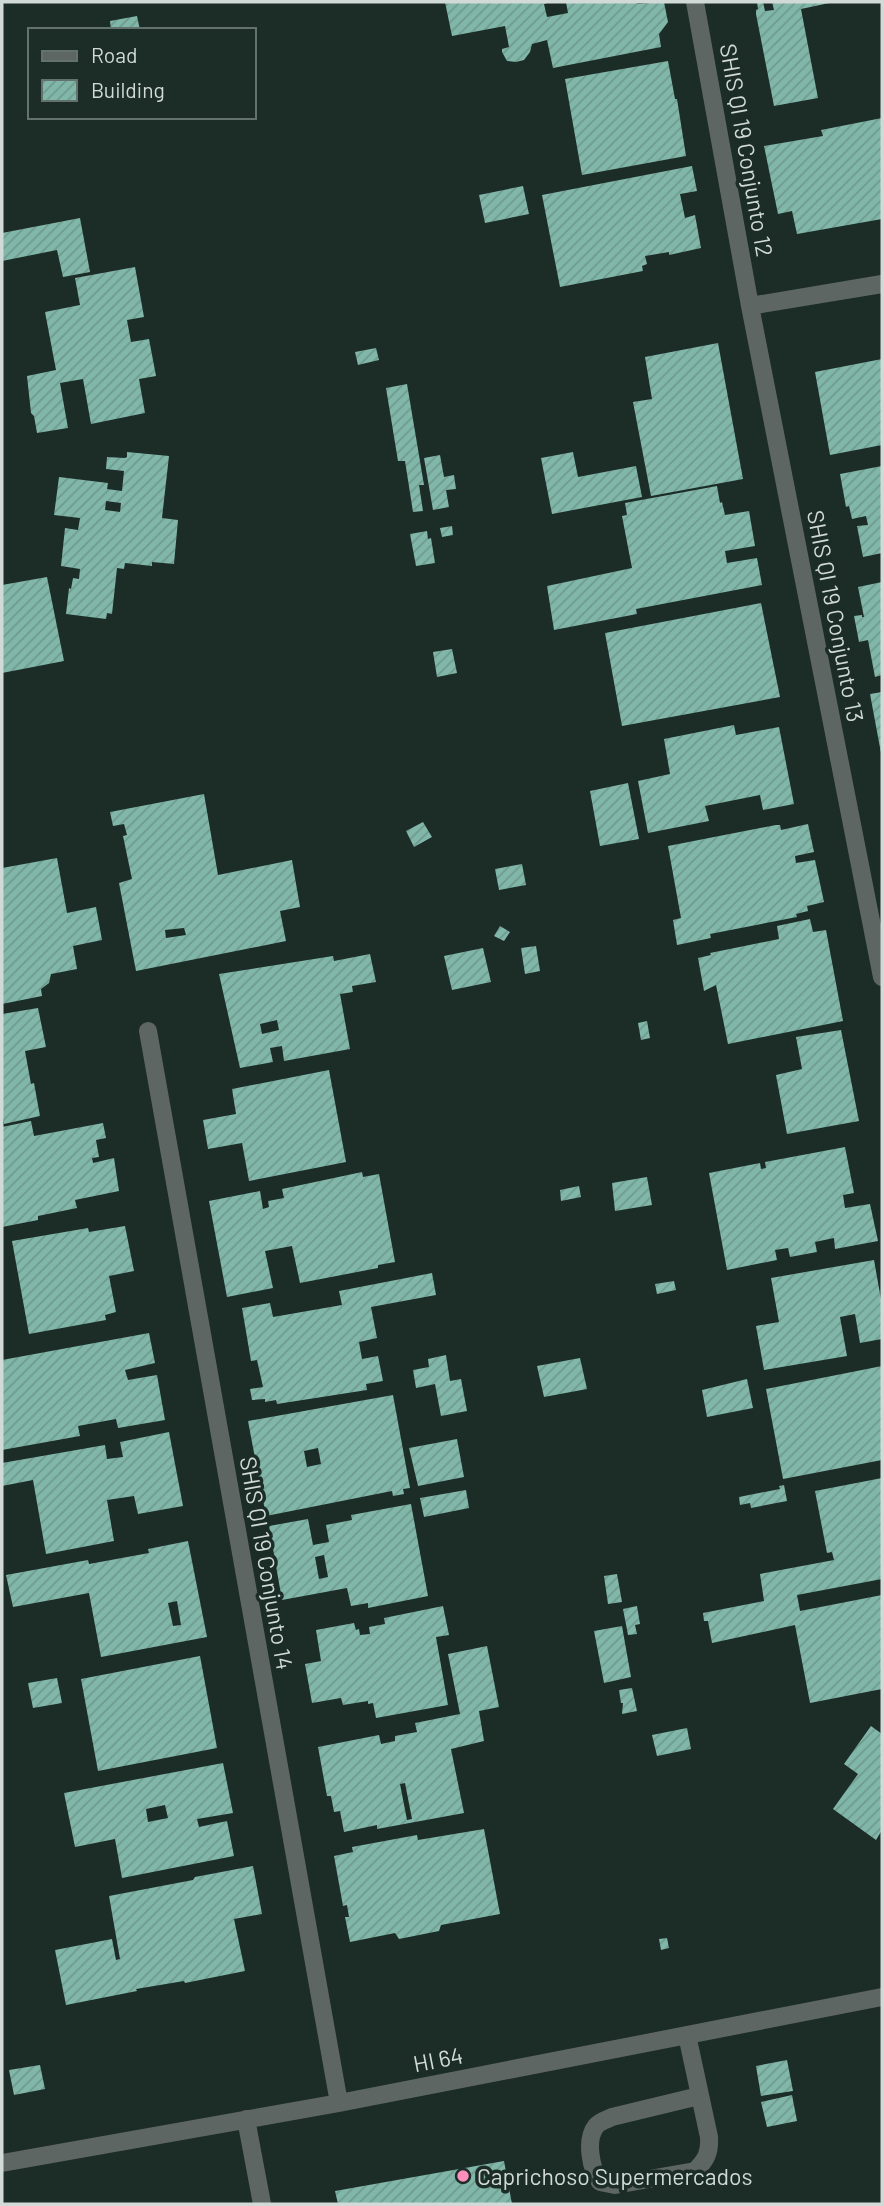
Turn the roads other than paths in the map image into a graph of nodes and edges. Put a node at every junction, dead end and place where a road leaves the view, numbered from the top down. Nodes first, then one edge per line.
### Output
1 (695, 2) edge
2 (882, 284) edge
3 (750, 306) junction
4 (882, 977) edge
5 (148, 1031) dead end
6 (882, 1997) edge
7 (687, 2035) junction
8 (699, 2096) junction
9 (339, 2103) junction
10 (246, 2119) junction
11 (2, 2163) edge
12 (262, 2204) edge

1 - 3 street, SHIS QI 19 Conjunto 12
2 - 3 street
3 - 4 street, SHIS QI 19 Conjunto 13
5 - 9 street, SHIS QI 19 Conjunto 14
6 - 7 street, HI 64
7 - 8 street
7 - 9 street, HI 64
8 - 8 street
9 - 10 street, HI 64
10 - 11 street, HI 64
10 - 12 street

